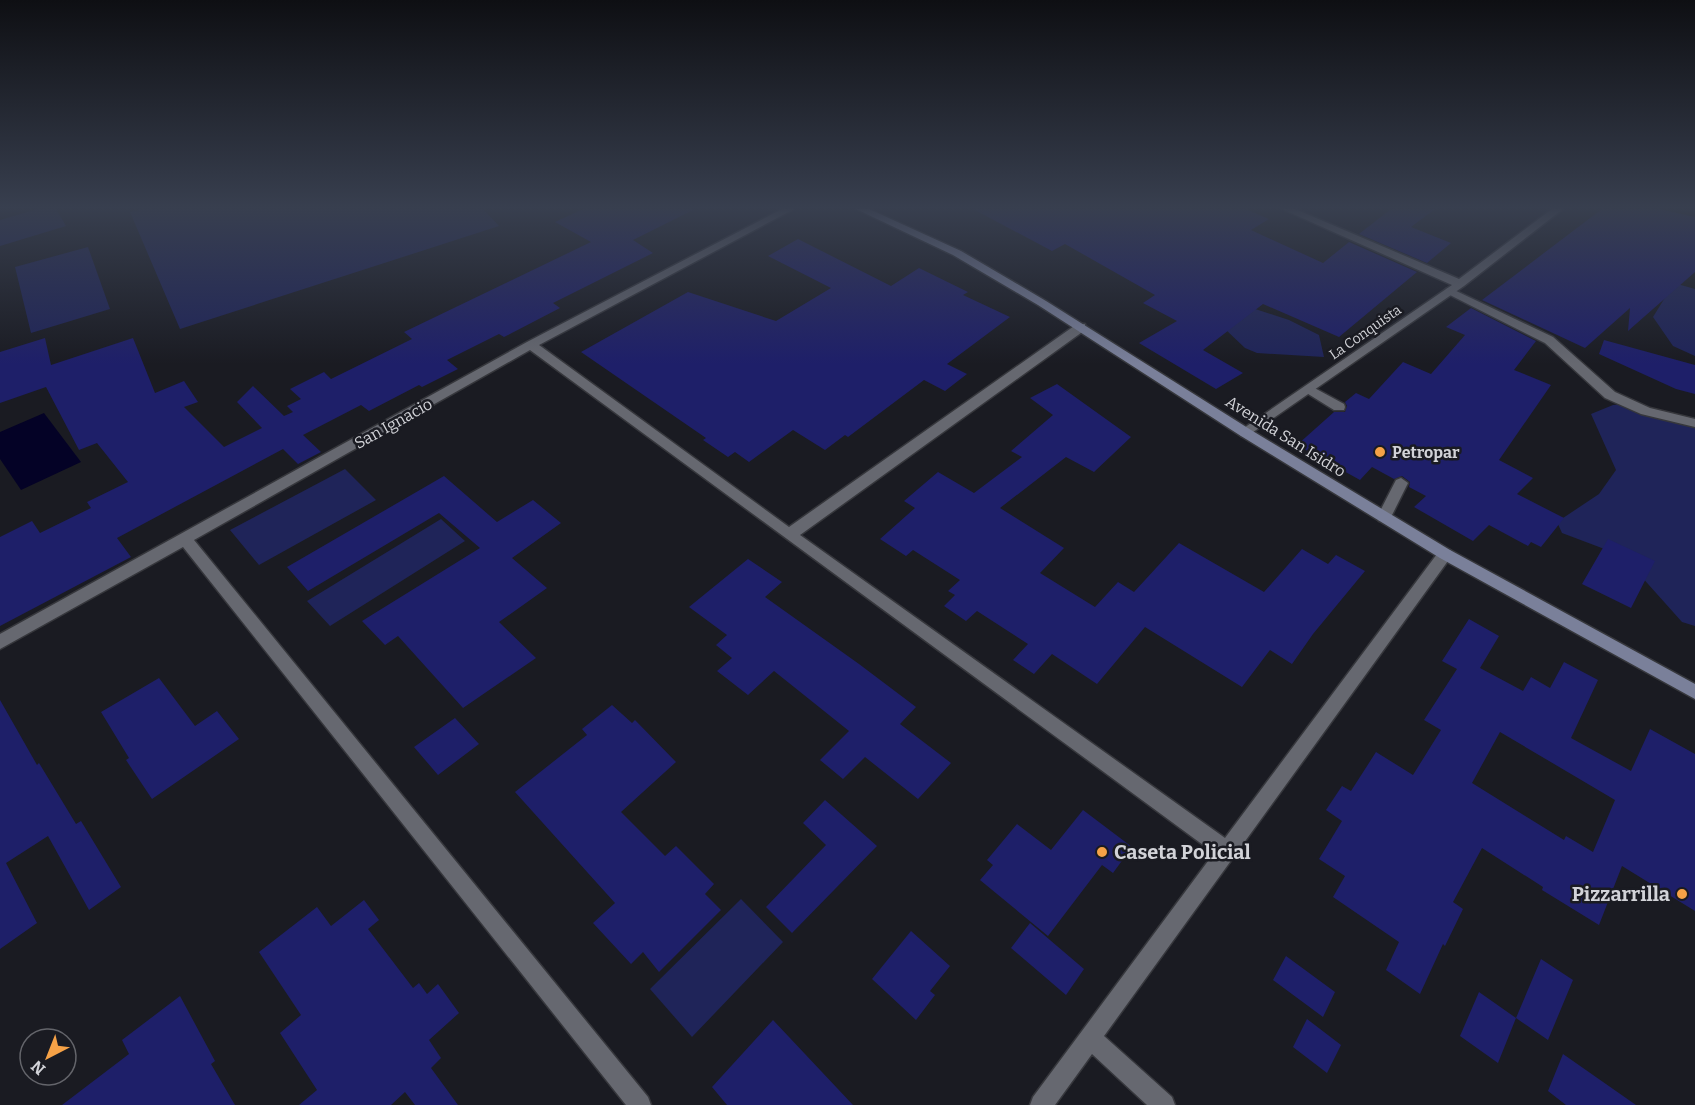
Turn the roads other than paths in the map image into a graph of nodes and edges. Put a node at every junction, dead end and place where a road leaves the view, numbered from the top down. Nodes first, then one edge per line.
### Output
1 (691, 261) edge
2 (970, 261) edge
3 (1398, 261) edge
4 (1490, 261) edge
5 (1455, 287) junction
6 (1081, 327) junction
7 (531, 345) junction
8 (1309, 389) junction
9 (1339, 407) dead end
10 (1695, 423) edge
11 (1246, 433) junction
12 (1401, 483) dead end
13 (1384, 517) junction
14 (789, 535) junction
15 (185, 539) junction
16 (1445, 554) junction
17 (0, 642) edge
18 (1695, 692) edge
19 (1227, 850) junction
20 (1090, 1038) junction
21 (640, 1105) edge
22 (1041, 1105) edge
23 (1164, 1105) edge

1 - 7 street, San Ignacio
2 - 6 main road, Avenida San Isidro
3 - 5 street
4 - 5 street, La Conquista
5 - 8 street, La Conquista
5 - 10 street
6 - 11 main road, Avenida San Isidro
6 - 14 street
7 - 14 street
7 - 15 street, San Ignacio
8 - 9 street
8 - 11 street, La Conquista
11 - 13 main road, Avenida San Isidro
12 - 13 street
13 - 16 main road, Avenida San Isidro
14 - 19 street
15 - 17 street, San Ignacio
15 - 21 street
16 - 18 main road, Avenida San Isidro
16 - 19 street
19 - 20 street
20 - 22 street
20 - 23 street

